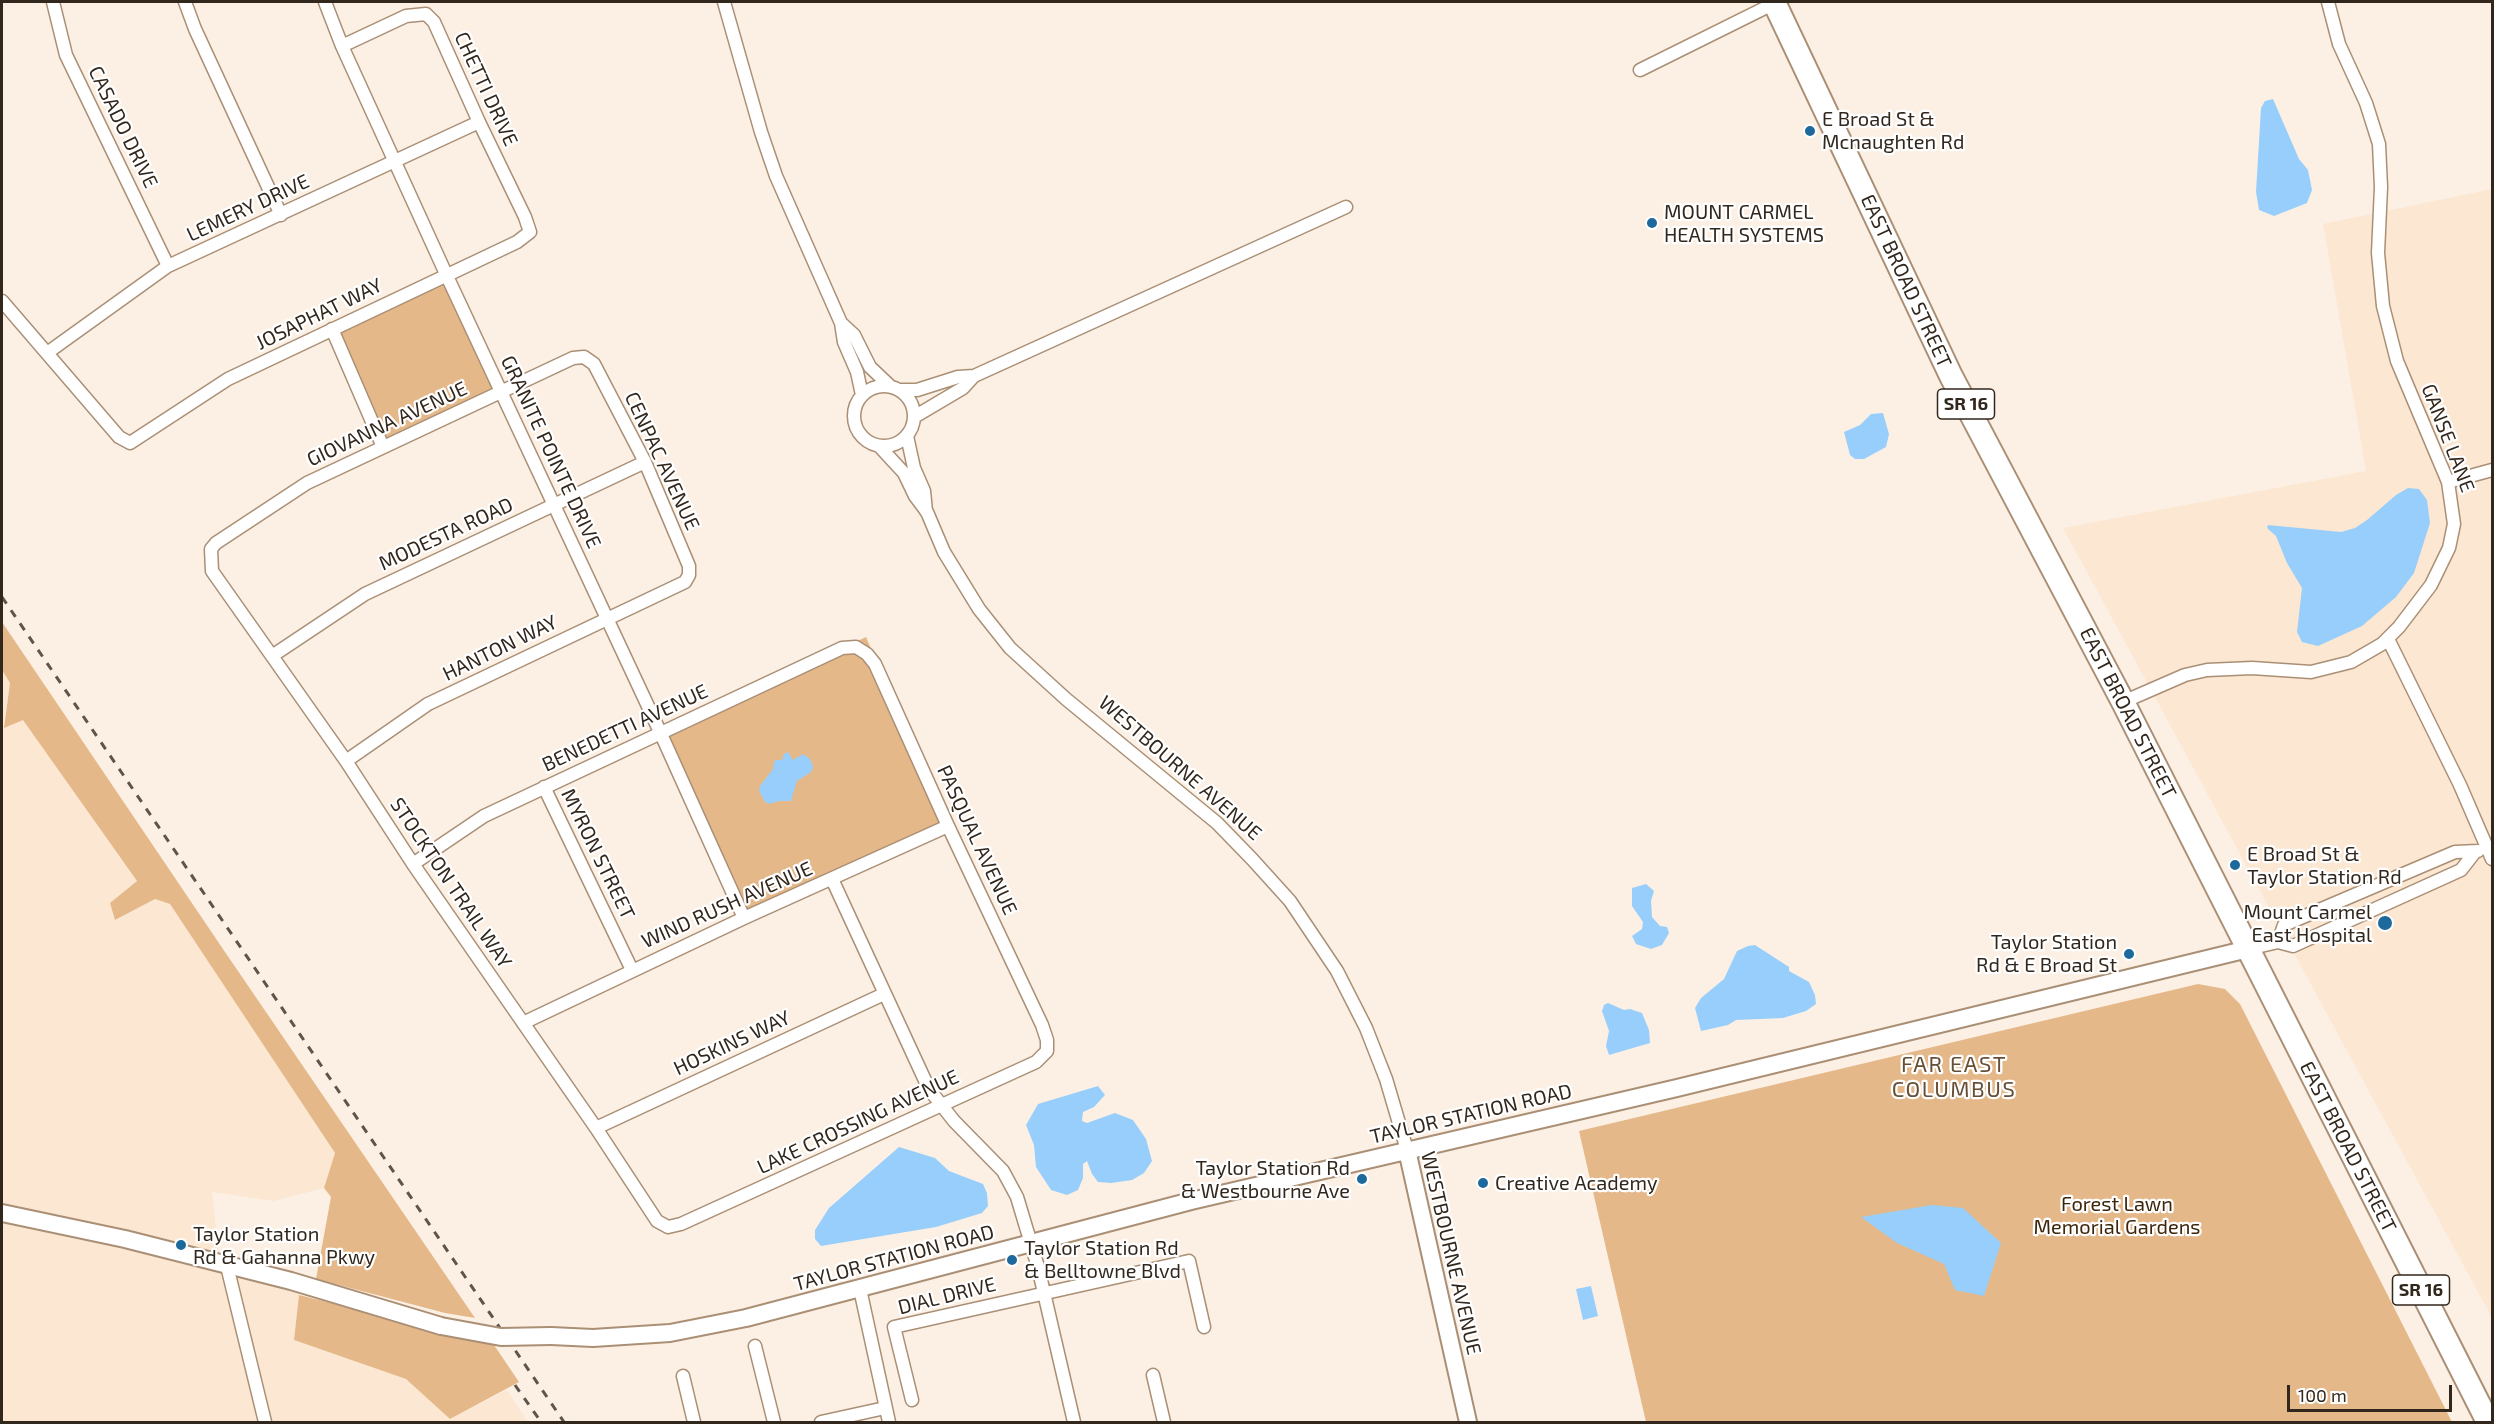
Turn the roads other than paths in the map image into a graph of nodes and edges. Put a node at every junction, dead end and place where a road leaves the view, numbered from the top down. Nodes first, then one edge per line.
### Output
1 (52, 2) edge
2 (185, 2) edge
3 (325, 2) edge
4 (724, 2) edge
5 (1777, 2) edge
6 (2328, 2) edge
7 (342, 46) junction
8 (1641, 70) dead end
9 (479, 122) junction
10 (395, 161) junction
11 (1346, 207) dead end
12 (281, 215) junction
13 (530, 232) joint
14 (168, 266) junction
15 (446, 274) junction
16 (2, 301) edge
17 (840, 323) junction
18 (333, 329) junction
19 (47, 353) junction
20 (584, 357) joint
21 (974, 376) junction
22 (895, 388) junction
23 (502, 391) junction
24 (862, 395) junction
25 (914, 417) junction
26 (907, 436) junction
27 (383, 447) junction
28 (880, 447) junction
29 (645, 462) junction
30 (2493, 470) edge
31 (2448, 482) junction
32 (554, 504) junction
33 (927, 513) junction
34 (216, 543) joint
35 (680, 586) joint
36 (607, 618) junction
37 (2388, 639) junction
38 (862, 649) joint
39 (272, 656) junction
40 (2123, 702) junction
41 (661, 734) junction
42 (346, 761) junction
43 (544, 787) junction
44 (948, 826) junction
45 (2475, 852) junction
46 (2490, 855) edge
47 (413, 864) junction
48 (832, 879) junction
49 (744, 918) junction
50 (2278, 942) junction
51 (2248, 949) junction
52 (632, 970) junction
53 (884, 994) junction
54 (523, 1023) junction
55 (1047, 1051) joint
56 (941, 1106) junction
57 (596, 1128) junction
58 (1407, 1150) junction
59 (2, 1213) edge
60 (681, 1224) joint
61 (1032, 1242) junction
62 (227, 1266) junction
63 (860, 1289) junction
64 (1044, 1293) junction
65 (1204, 1327) dead end
66 (755, 1346) dead end
67 (1153, 1375) dead end
68 (683, 1376) dead end
69 (912, 1400) dead end
70 (885, 1408) junction
71 (265, 1422) edge
72 (694, 1422) edge
73 (774, 1422) edge
74 (821, 1422) edge
75 (889, 1422) edge
76 (1074, 1422) edge
77 (1164, 1422) edge
78 (1468, 1422) edge
79 (2488, 1422) edge

1 - 14 street, CASADO DRIVE
2 - 12 street
3 - 7 street, GRANITE POINTE DRIVE
4 - 17 street
5 - 8 street
5 - 40 highway, EAST BROAD STREET / SR 16
6 - 31 street, GANSE LANE
7 - 9 street, CHETTI DRIVE
7 - 10 street, GRANITE POINTE DRIVE
9 - 10 street, LEMERY DRIVE
9 - 13 street, CHETTI DRIVE
10 - 12 street, LEMERY DRIVE
10 - 15 street, GRANITE POINTE DRIVE
11 - 21 street
12 - 14 street, LEMERY DRIVE
13 - 15 street, JOSAPHAT WAY
14 - 19 street, LEMERY DRIVE
15 - 18 street, JOSAPHAT WAY
15 - 23 street, GRANITE POINTE DRIVE
16 - 19 street
17 - 22 street
17 - 24 street
18 - 19 street, JOSAPHAT WAY
18 - 27 street
20 - 23 street, GIOVANNA AVENUE
20 - 29 street, CENPAC AVENUE
21 - 22 street
21 - 25 street
22 - 24 street
22 - 25 street
23 - 27 street, GIOVANNA AVENUE
23 - 32 street, GRANITE POINTE DRIVE
24 - 28 street
25 - 26 street
26 - 28 street
26 - 33 street, WESTBOURNE AVENUE
27 - 34 street, GIOVANNA AVENUE
28 - 33 street, WESTBOURNE AVENUE
29 - 32 street, MODESTA ROAD
29 - 35 street, CENPAC AVENUE
30 - 31 street
31 - 37 street, GANSE LANE
32 - 36 street, GRANITE POINTE DRIVE
32 - 39 street, MODESTA ROAD
33 - 58 street, WESTBOURNE AVENUE
34 - 39 street, STOCKTON TRAIL WAY
35 - 36 street, HANTON WAY
36 - 41 street, GRANITE POINTE DRIVE
36 - 42 street, HANTON WAY
37 - 40 street, GANSE LANE
37 - 46 street
38 - 41 street, BENEDETTI AVENUE
38 - 44 street, PASQUAL AVENUE
39 - 42 street, STOCKTON TRAIL WAY
40 - 51 highway, EAST BROAD STREET / SR 16
41 - 43 street, BENEDETTI AVENUE
41 - 49 street, GRANITE POINTE DRIVE
42 - 47 street, STOCKTON TRAIL WAY
43 - 47 street, BENEDETTI AVENUE
43 - 52 street, MYRON STREET
44 - 48 street, WIND RUSH AVENUE
44 - 55 street, PASQUAL AVENUE
45 - 46 street
45 - 50 street
45 - 50 street
47 - 54 street, STOCKTON TRAIL WAY
48 - 49 street, WIND RUSH AVENUE
48 - 53 street
49 - 52 street, WIND RUSH AVENUE
50 - 51 street
51 - 58 main road, TAYLOR STATION ROAD
51 - 79 highway, EAST BROAD STREET / SR 16
52 - 54 street, WIND RUSH AVENUE
53 - 56 street
53 - 57 street, HOSKINS WAY
54 - 57 street, STOCKTON TRAIL WAY
55 - 56 street, LAKE CROSSING AVENUE
56 - 60 street, LAKE CROSSING AVENUE
56 - 61 street
57 - 60 street, STOCKTON TRAIL WAY
58 - 61 main road, TAYLOR STATION ROAD
58 - 78 main road, WESTBOURNE AVENUE
59 - 62 main road, TAYLOR STATION ROAD
61 - 63 main road, TAYLOR STATION ROAD
61 - 64 street
62 - 63 main road, TAYLOR STATION ROAD, bridge
62 - 71 street
63 - 70 street
64 - 65 street, DIAL DRIVE
64 - 69 street, DIAL DRIVE
64 - 76 street
66 - 73 street
67 - 77 street
68 - 72 street
70 - 74 street
70 - 75 street

